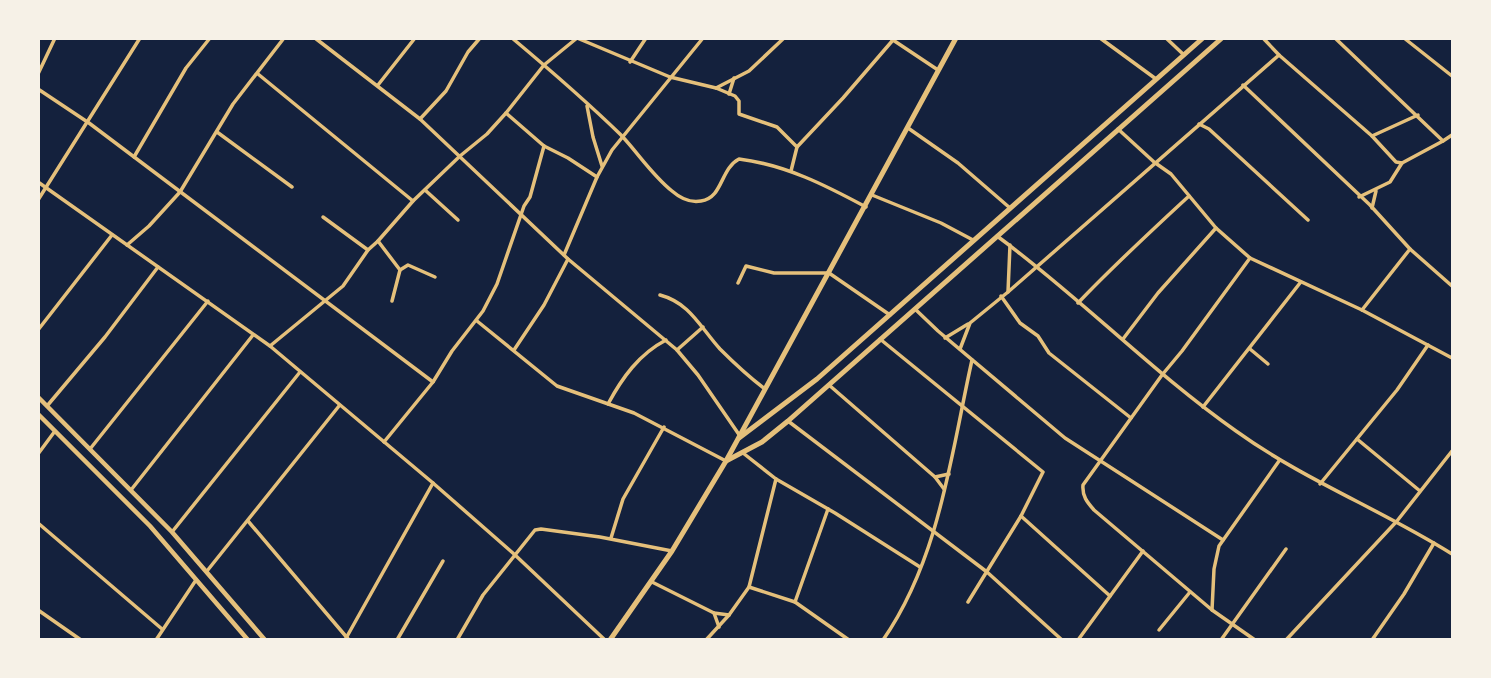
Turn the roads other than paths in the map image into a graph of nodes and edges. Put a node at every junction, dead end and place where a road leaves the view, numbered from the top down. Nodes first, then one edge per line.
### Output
1 (55, 38) edge
2 (140, 38) edge
3 (210, 38) edge
4 (284, 38) edge
5 (315, 38) edge
6 (415, 38) edge
7 (480, 38) edge
8 (512, 38) edge
9 (646, 38) edge
10 (703, 38) edge
11 (784, 38) edge
12 (956, 38) edge
13 (1100, 38) edge
14 (1166, 38) edge
15 (1203, 38) edge
16 (1222, 38) edge
17 (1263, 38) edge
18 (1335, 38) edge
19 (1404, 38) edge
20 (577, 39) edge
21 (891, 39) edge
22 (1184, 55) junction
23 (1279, 55) junction
24 (630, 62) junction
25 (544, 65) junction
26 (939, 71) junction
27 (38, 74) edge
28 (258, 74) junction
29 (1452, 76) edge
30 (670, 77) junction
31 (734, 78) junction
32 (1156, 79) junction
33 (378, 85) junction
34 (1243, 85) junction
35 (716, 88) junction
36 (38, 89) edge
37 (729, 94) junction
38 (587, 104) junction
39 (506, 113) junction
40 (1418, 116) junction
41 (1206, 117) junction
42 (420, 119) junction
43 (89, 123) junction
44 (1199, 124) junction
45 (908, 128) junction
46 (1118, 129) junction
47 (1209, 129) junction
48 (217, 132) junction
49 (1452, 135) edge
50 (1372, 136) junction
51 (622, 137) junction
52 (1443, 141) junction
53 (544, 146) junction
54 (797, 147) junction
55 (460, 156) junction
56 (134, 157) junction
57 (1154, 162) junction
58 (1402, 163) junction
59 (602, 166) junction
60 (791, 171) junction
61 (597, 177) junction
62 (38, 182) edge
63 (292, 187) dead end
64 (47, 188) junction
65 (425, 190) junction
66 (1376, 191) junction
67 (180, 192) junction
68 (872, 195) junction
69 (1189, 196) junction
70 (1359, 197) junction
71 (38, 200) edge
72 (413, 201) junction
73 (866, 206) junction
74 (1010, 208) junction
75 (1372, 208) junction
76 (521, 216) junction
77 (323, 217) dead end
78 (457, 220) dead end
79 (1308, 220) dead end
80 (1216, 228) junction
81 (112, 235) junction
82 (997, 236) junction
83 (973, 240) junction
84 (378, 242) junction
85 (126, 245) junction
86 (1010, 245) junction
87 (1410, 248) junction
88 (368, 250) junction
89 (566, 257) junction
90 (1250, 258) junction
91 (1035, 266) junction
92 (158, 267) junction
93 (400, 270) junction
94 (829, 273) junction
95 (435, 277) dead end
96 (738, 283) dead end
97 (1300, 283) junction
98 (1452, 286) edge
99 (1007, 292) junction
100 (660, 295) dead end
101 (1001, 295) junction
102 (208, 301) junction
103 (392, 301) dead end
104 (326, 302) junction
105 (1078, 303) junction
106 (915, 309) junction
107 (1362, 310) junction
108 (890, 315) junction
109 (477, 321) junction
110 (970, 323) junction
111 (703, 327) junction
112 (38, 330) edge
113 (254, 335) junction
114 (945, 338) junction
115 (666, 340) junction
116 (880, 340) junction
117 (1122, 340) junction
118 (1428, 345) junction
119 (270, 346) junction
120 (960, 349) junction
121 (1250, 349) junction
122 (513, 350) junction
123 (677, 351) junction
124 (1452, 358) edge
125 (972, 359) junction
126 (1268, 364) dead end
127 (300, 372) junction
128 (1162, 375) junction
129 (433, 382) junction
130 (829, 385) junction
131 (765, 389) junction
132 (38, 397) edge
133 (608, 404) junction
134 (962, 405) junction
135 (47, 406) junction
136 (339, 406) junction
137 (1203, 407) junction
138 (38, 414) edge
139 (1131, 418) junction
140 (788, 421) junction
141 (663, 427) junction
142 (55, 431) junction
143 (739, 437) junction
144 (1357, 439) junction
145 (384, 442) junction
146 (90, 449) junction
147 (1452, 451) edge
148 (743, 453) junction
149 (38, 454) edge
150 (1101, 460) junction
151 (726, 461) junction
152 (1279, 461) junction
153 (949, 474) junction
154 (935, 477) junction
155 (776, 479) junction
156 (433, 483) junction
157 (1320, 484) junction
158 (131, 490) junction
159 (945, 490) junction
160 (1420, 491) junction
161 (828, 509) junction
162 (1021, 516) junction
163 (248, 521) junction
164 (1397, 521) junction
165 (38, 523) edge
166 (933, 530) junction
167 (172, 532) junction
168 (611, 539) junction
169 (1223, 540) junction
170 (1434, 542) junction
171 (1286, 549) dead end
172 (672, 551) junction
173 (1143, 551) junction
174 (514, 554) junction
175 (1452, 554) edge
176 (443, 561) dead end
177 (920, 567) junction
178 (207, 571) junction
179 (987, 572) junction
180 (197, 578) junction
181 (652, 582) junction
182 (748, 587) junction
183 (1190, 592) junction
184 (1110, 596) junction
185 (795, 602) junction
186 (968, 602) dead end
187 (38, 610) edge
188 (1212, 610) junction
189 (714, 613) junction
190 (729, 615) junction
191 (1231, 625) junction
192 (719, 627) junction
193 (162, 629) junction
194 (1159, 630) dead end
195 (347, 638) edge
196 (81, 639) edge
197 (156, 639) edge
198 (248, 639) edge
199 (265, 639) edge
200 (397, 639) edge
201 (457, 639) edge
202 (605, 639) edge
203 (610, 639) edge
204 (706, 639) edge
205 (849, 639) edge
206 (883, 639) edge
207 (1062, 639) edge
208 (1078, 639) edge
209 (1221, 639) edge
210 (1255, 639) edge
211 (1286, 639) edge
212 (1372, 639) edge

1 - 27 street
2 - 43 street
3 - 56 street
4 - 28 street
5 - 33 street
6 - 33 street
7 - 42 street
8 - 25 street
9 - 24 street
10 - 30 street
11 - 31 street
12 - 26 main road
13 - 32 street
14 - 22 street
15 - 22 main road
16 - 46 main road
17 - 23 street
18 - 40 street
19 - 29 street
20 - 24 street
20 - 25 street
21 - 26 street
21 - 54 street
22 - 32 main road
23 - 34 street
23 - 50 street
24 - 30 street
25 - 38 street
25 - 39 street
26 - 45 main road
28 - 48 street
28 - 72 street
30 - 35 street
30 - 51 street
31 - 35 street
31 - 37 street
32 - 74 main road
33 - 42 street
34 - 41 street
34 - 70 street
35 - 37 street
36 - 43 street
37 - 54 street
38 - 51 street
38 - 59 street
39 - 53 street
39 - 55 street
40 - 50 street
40 - 52 street
41 - 44 street
41 - 47 street
42 - 55 street
43 - 56 street
43 - 64 street
44 - 47 street
44 - 57 street
45 - 68 main road
45 - 74 street
46 - 57 street
46 - 82 main road
47 - 79 street
48 - 63 street
48 - 67 street
49 - 52 street
50 - 58 street
51 - 59 street
51 - 60 street
52 - 58 street
53 - 61 street
53 - 76 street
54 - 60 street
55 - 65 street
55 - 76 street
56 - 67 street
57 - 69 street
57 - 91 street
58 - 66 street
59 - 61 street
60 - 73 street
61 - 89 street
62 - 64 street
64 - 71 street
64 - 81 street
65 - 72 street
65 - 78 street
66 - 70 street
66 - 75 street
67 - 85 street
67 - 104 street
68 - 73 main road
68 - 83 street
69 - 80 street
69 - 105 street
70 - 75 street
72 - 84 street
73 - 94 main road
74 - 83 main road
75 - 87 street
76 - 89 street
76 - 109 street
77 - 88 street
80 - 90 street
80 - 117 street
81 - 85 street
81 - 112 street
82 - 86 street
82 - 106 main road
83 - 108 main road
84 - 88 street
84 - 93 street
85 - 92 street
86 - 91 street
86 - 99 street
87 - 98 street
87 - 107 street
88 - 104 street
89 - 115 street
89 - 122 street
90 - 97 street
90 - 128 street
91 - 99 street
91 - 105 street
92 - 102 street
92 - 135 street
93 - 95 street
93 - 103 street
94 - 96 street
94 - 108 street
94 - 131 main road
97 - 107 street
97 - 121 street
99 - 101 street
100 - 111 street
101 - 110 street
101 - 139 street
102 - 113 street
102 - 146 street
104 - 119 street
104 - 129 street
105 - 117 street
106 - 114 street
106 - 116 main road
107 - 118 street
108 - 143 main road
109 - 122 street
109 - 129 street
110 - 114 street
110 - 120 street
111 - 123 street
111 - 131 street
113 - 119 street
113 - 158 street
114 - 120 street
115 - 123 street
115 - 133 street
116 - 130 main road
116 - 134 street
117 - 128 street
118 - 124 street
118 - 144 street
119 - 127 street
120 - 125 street
121 - 126 street
121 - 137 street
122 - 133 street
123 - 143 street
125 - 134 street
125 - 150 street
127 - 136 street
127 - 167 street
128 - 137 street
128 - 139 street
129 - 145 street
130 - 140 main road
130 - 154 street
131 - 143 main road
132 - 135 main road
133 - 141 street
134 - 153 street
134 - 162 street
135 - 146 main road
136 - 145 street
136 - 163 street
137 - 152 street
138 - 142 main road
139 - 150 street
140 - 148 main road
140 - 166 street
141 - 151 street
141 - 168 street
142 - 149 street
142 - 180 main road
143 - 151 main road
144 - 157 street
144 - 160 street
145 - 156 street
146 - 158 main road
147 - 160 street
148 - 151 main road
148 - 155 street
150 - 169 street
150 - 173 street
151 - 172 main road
152 - 157 street
152 - 169 street
153 - 154 street
153 - 159 street
154 - 159 street
155 - 161 street
155 - 182 street
156 - 174 street
156 - 195 street
157 - 164 street
158 - 167 main road
159 - 166 street
160 - 164 street
161 - 177 street
161 - 185 street
162 - 179 street
162 - 184 street
163 - 178 street
163 - 195 street
164 - 170 street
164 - 211 street
165 - 193 street
166 - 177 street
166 - 179 street
167 - 178 main road
168 - 172 street
168 - 174 street
169 - 188 street
170 - 175 street
170 - 212 street
171 - 191 street
172 - 181 main road
173 - 183 street
173 - 184 street
174 - 201 street
174 - 202 street
176 - 200 street
177 - 206 street
178 - 199 main road
179 - 186 street
179 - 207 street
180 - 193 street
180 - 198 main road
181 - 189 street
181 - 203 main road
182 - 185 street
182 - 190 street
183 - 188 street
183 - 194 street
184 - 208 street
185 - 205 street
187 - 196 street
188 - 191 street
189 - 190 street
189 - 192 street
190 - 192 street
191 - 209 street
191 - 210 street
192 - 204 street
193 - 197 street

